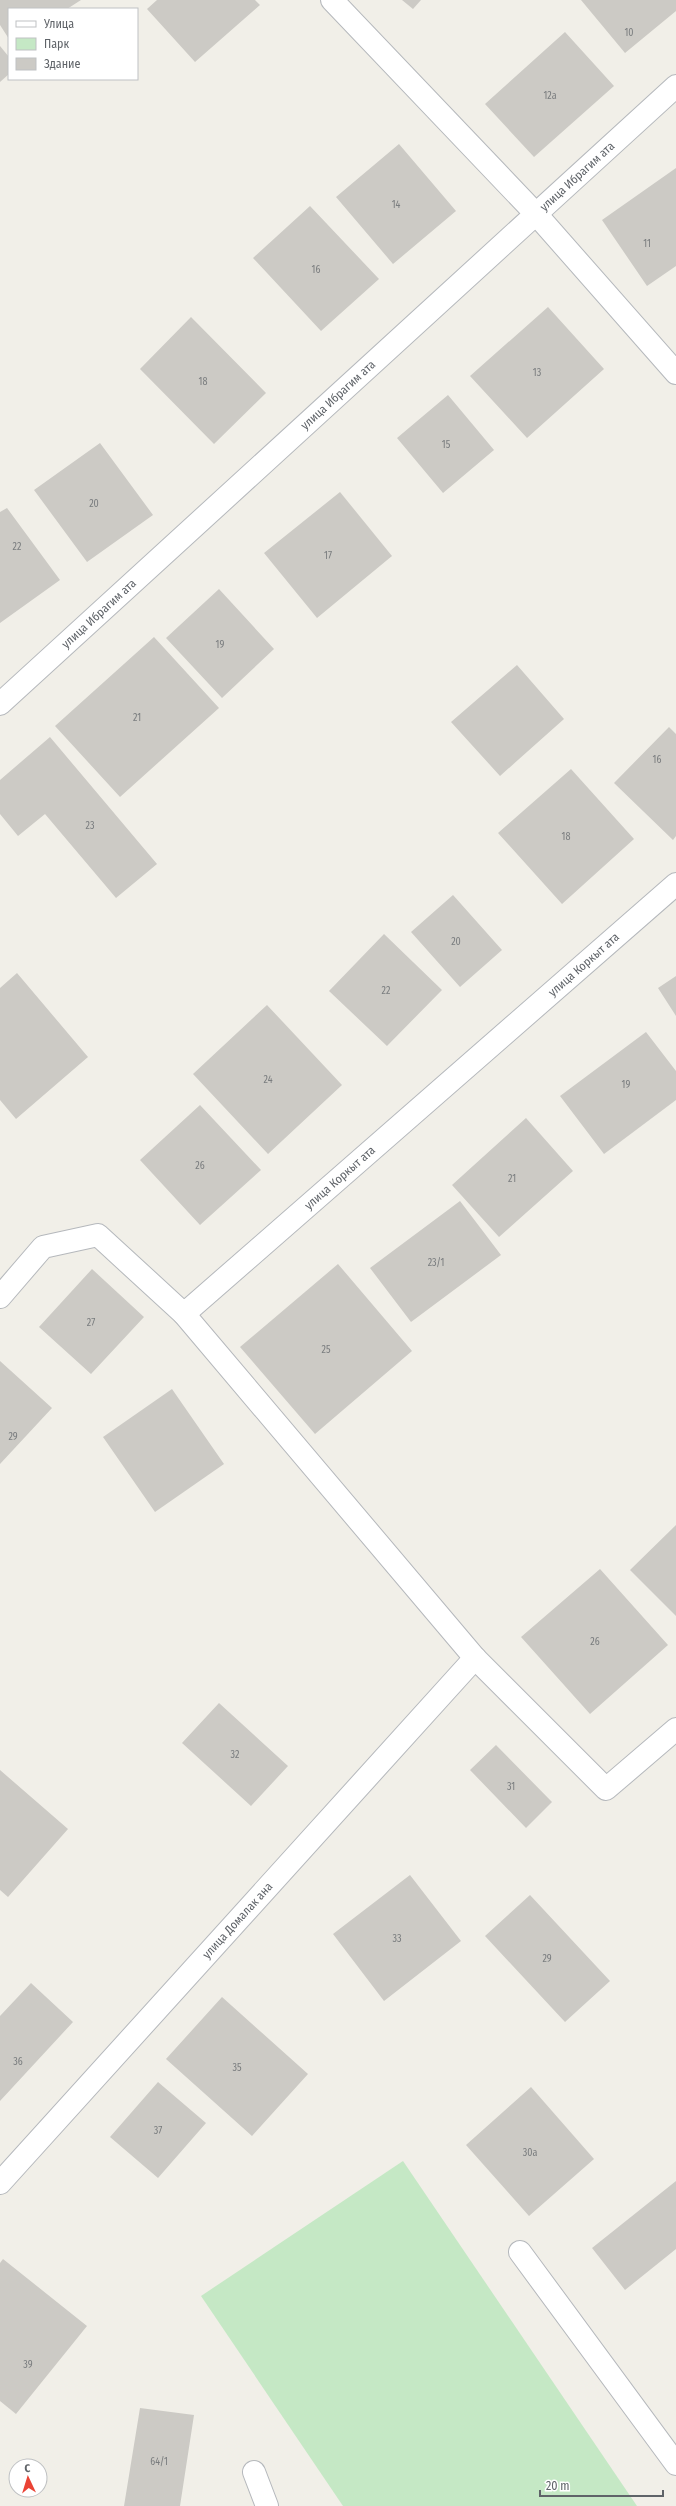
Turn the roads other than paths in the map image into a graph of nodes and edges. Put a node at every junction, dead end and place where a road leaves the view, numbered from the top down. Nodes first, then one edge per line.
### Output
1 (332, 0) edge
2 (676, 86) edge
3 (536, 214) junction
4 (676, 373) edge
5 (0, 704) edge
6 (676, 884) edge
7 (0, 1297) edge
8 (184, 1314) junction
9 (475, 1658) junction
10 (676, 1729) edge
11 (0, 2182) edge
12 (520, 2252) dead end
13 (676, 2464) edge
14 (254, 2472) dead end
15 (267, 2506) edge

1 - 3 street
2 - 3 street, улица Ибрагим ата
3 - 4 street
3 - 5 street, улица Ибрагим ата
6 - 8 street, улица Коркыт ата
7 - 8 street
8 - 9 street
9 - 10 street
9 - 11 street, улица Домалак ана
12 - 13 street
14 - 15 street

